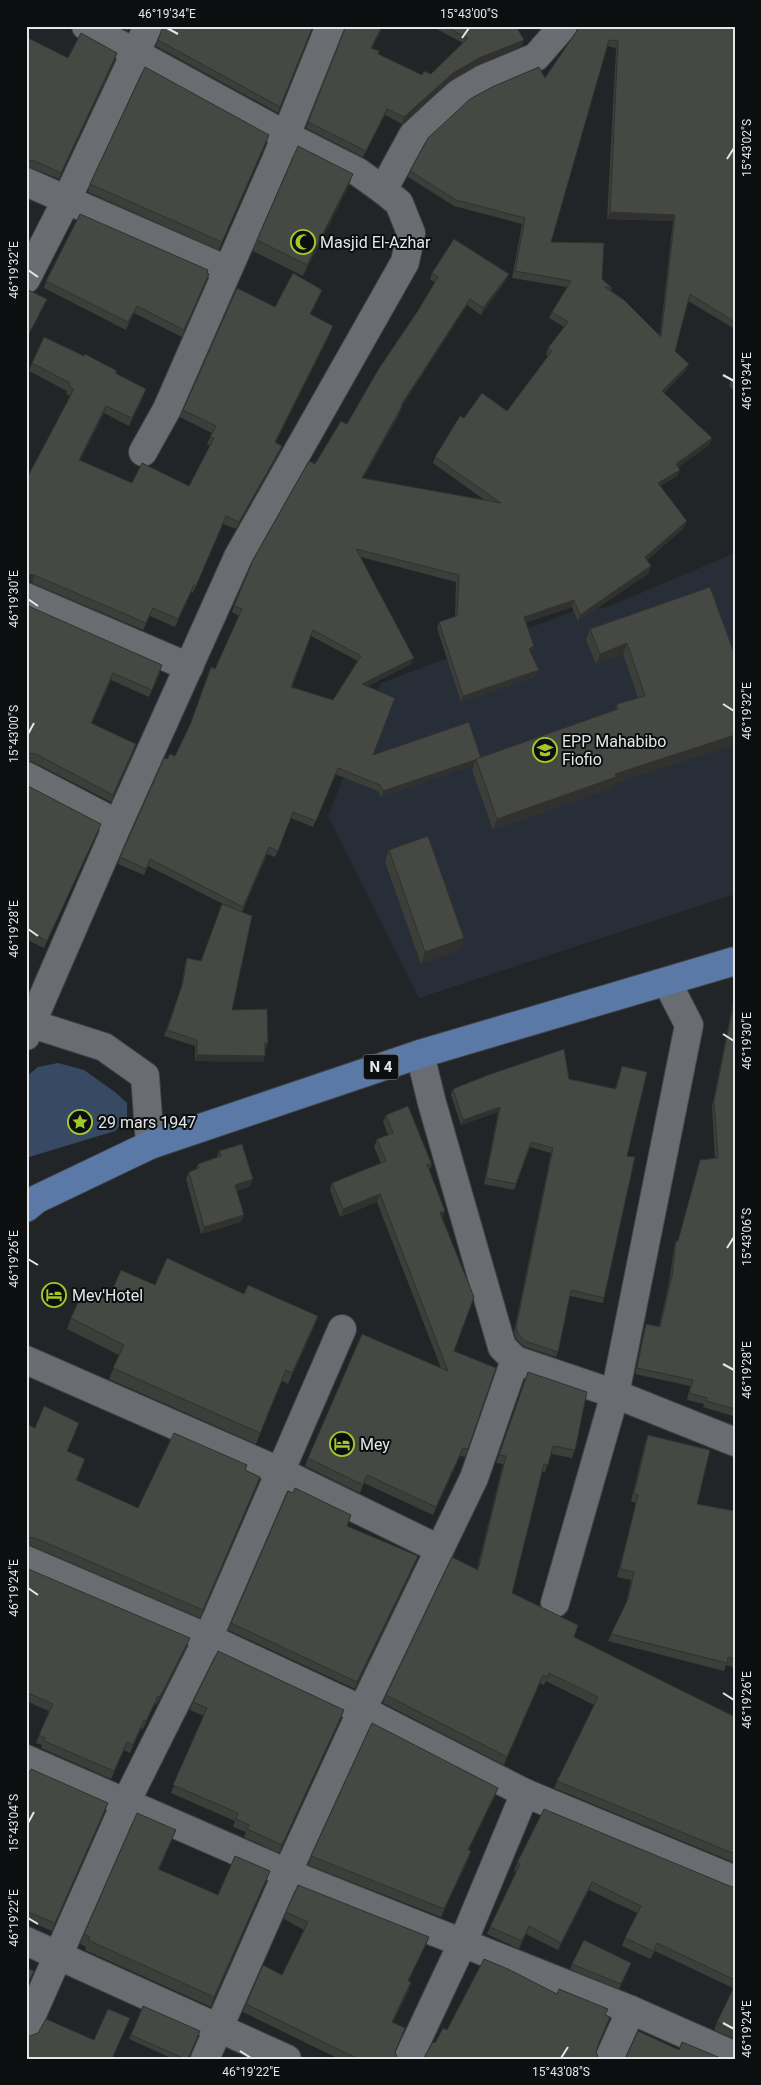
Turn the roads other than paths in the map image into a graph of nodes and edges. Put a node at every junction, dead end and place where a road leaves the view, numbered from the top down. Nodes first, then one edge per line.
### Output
1 (86, 26) edge
2 (148, 26) edge
3 (330, 26) edge
4 (563, 26) edge
5 (134, 54) junction
6 (285, 135) junction
7 (26, 182) edge
8 (383, 190) junction
9 (66, 201) junction
10 (227, 270) junction
11 (26, 279) edge
12 (143, 452) dead end
13 (26, 597) edge
14 (189, 667) junction
15 (26, 776) edge
16 (118, 824) junction
17 (735, 961) edge
18 (666, 982) junction
19 (29, 1030) edge
20 (420, 1054) junction
21 (150, 1145) junction
22 (30, 1199) edge
23 (26, 1224) edge
24 (342, 1329) dead end
25 (26, 1360) edge
26 (515, 1360) junction
27 (615, 1394) junction
28 (735, 1442) edge
29 (279, 1471) junction
30 (439, 1549) junction
31 (26, 1560) edge
32 (556, 1603) dead end
33 (208, 1638) junction
34 (362, 1710) junction
35 (26, 1759) edge
36 (525, 1793) junction
37 (126, 1802) junction
38 (287, 1873) junction
39 (735, 1880) edge
40 (26, 1941) edge
41 (463, 1942) junction
42 (59, 1956) junction
43 (631, 2010) junction
44 (219, 2027) junction
45 (26, 2028) edge
46 (735, 2056) edge
47 (205, 2059) edge
48 (287, 2059) edge
49 (408, 2059) edge
50 (609, 2059) edge

1 - 5 street
2 - 5 street
3 - 6 street
4 - 8 street
5 - 6 street
5 - 9 street
6 - 8 street
6 - 10 street
7 - 9 street
8 - 14 street
9 - 10 street
9 - 11 street
10 - 12 street
13 - 14 street
14 - 16 street
15 - 16 street
16 - 19 street
17 - 18 main road, N 4
18 - 20 main road, N 4
18 - 27 street
19 - 21 street
20 - 21 main road, N 4
20 - 26 street
21 - 22 main road, N 4
22 - 23 main road, N 4
24 - 29 street
25 - 29 street
26 - 27 street
26 - 30 street
27 - 28 street
27 - 32 street
29 - 30 street
29 - 33 street
30 - 34 street
31 - 33 street
33 - 34 street
33 - 37 street
34 - 36 street
34 - 38 street
35 - 37 street
36 - 39 street
36 - 41 street
37 - 38 street
37 - 42 street
38 - 41 street
38 - 44 street
40 - 42 street
41 - 43 street
41 - 49 street
42 - 44 street
42 - 45 street
43 - 46 street
43 - 50 street
44 - 47 street
44 - 48 street

